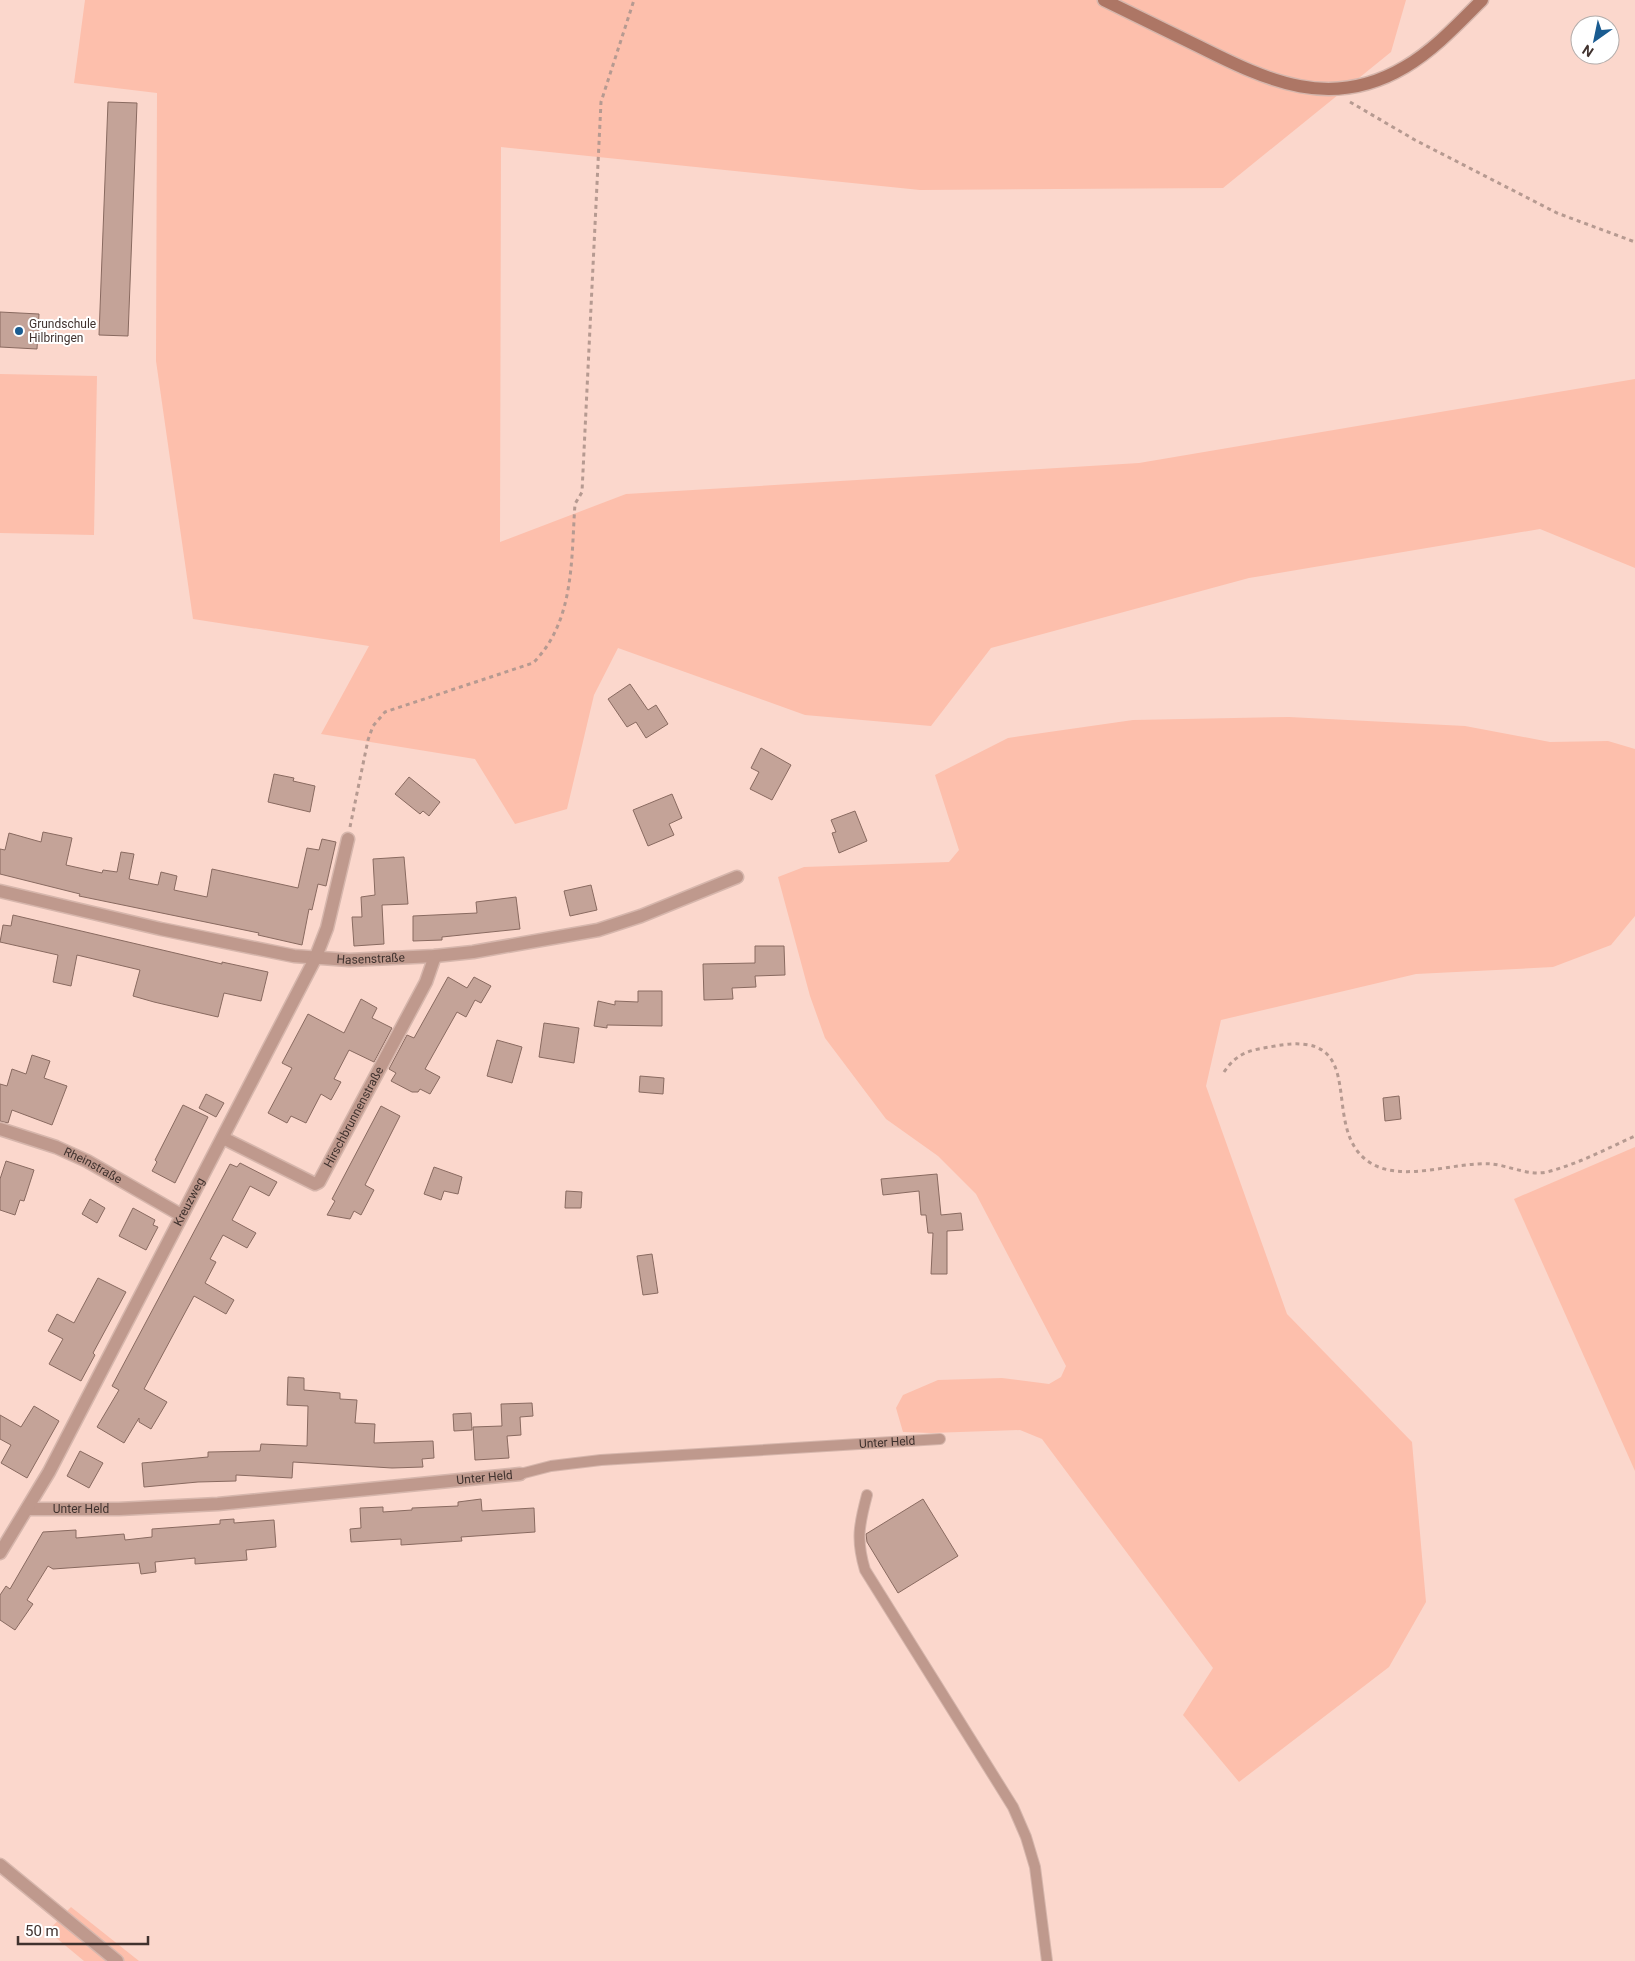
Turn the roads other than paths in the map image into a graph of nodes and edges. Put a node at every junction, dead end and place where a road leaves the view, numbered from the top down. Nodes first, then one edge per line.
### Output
1 (1104, 0) edge
2 (1482, 0) edge
3 (348, 838) road end
4 (737, 877) dead end
5 (0, 891) edge
6 (436, 956) junction
7 (316, 959) junction
8 (0, 1129) edge
9 (223, 1138) junction
10 (181, 1214) junction
11 (940, 1439) dead end
12 (520, 1474) joint
13 (867, 1495) dead end
14 (27, 1509) junction
15 (0, 1553) edge
16 (0, 1865) edge
17 (117, 1961) edge
18 (1047, 1961) edge

1 - 2 main road
3 - 7 street, Kreuzweg
4 - 6 street, Hasenstraße
5 - 7 street, Hasenstraße
6 - 7 street, Hasenstraße
6 - 9 street, Hirschbrunnenstraße
7 - 9 street, Kreuzweg
8 - 10 street, Rheinstraße
9 - 10 street, Kreuzweg
10 - 14 street, Kreuzweg
11 - 12 lane, Unter Held
12 - 14 street, Unter Held
13 - 18 lane
14 - 15 street, Kreuzweg
16 - 17 street

